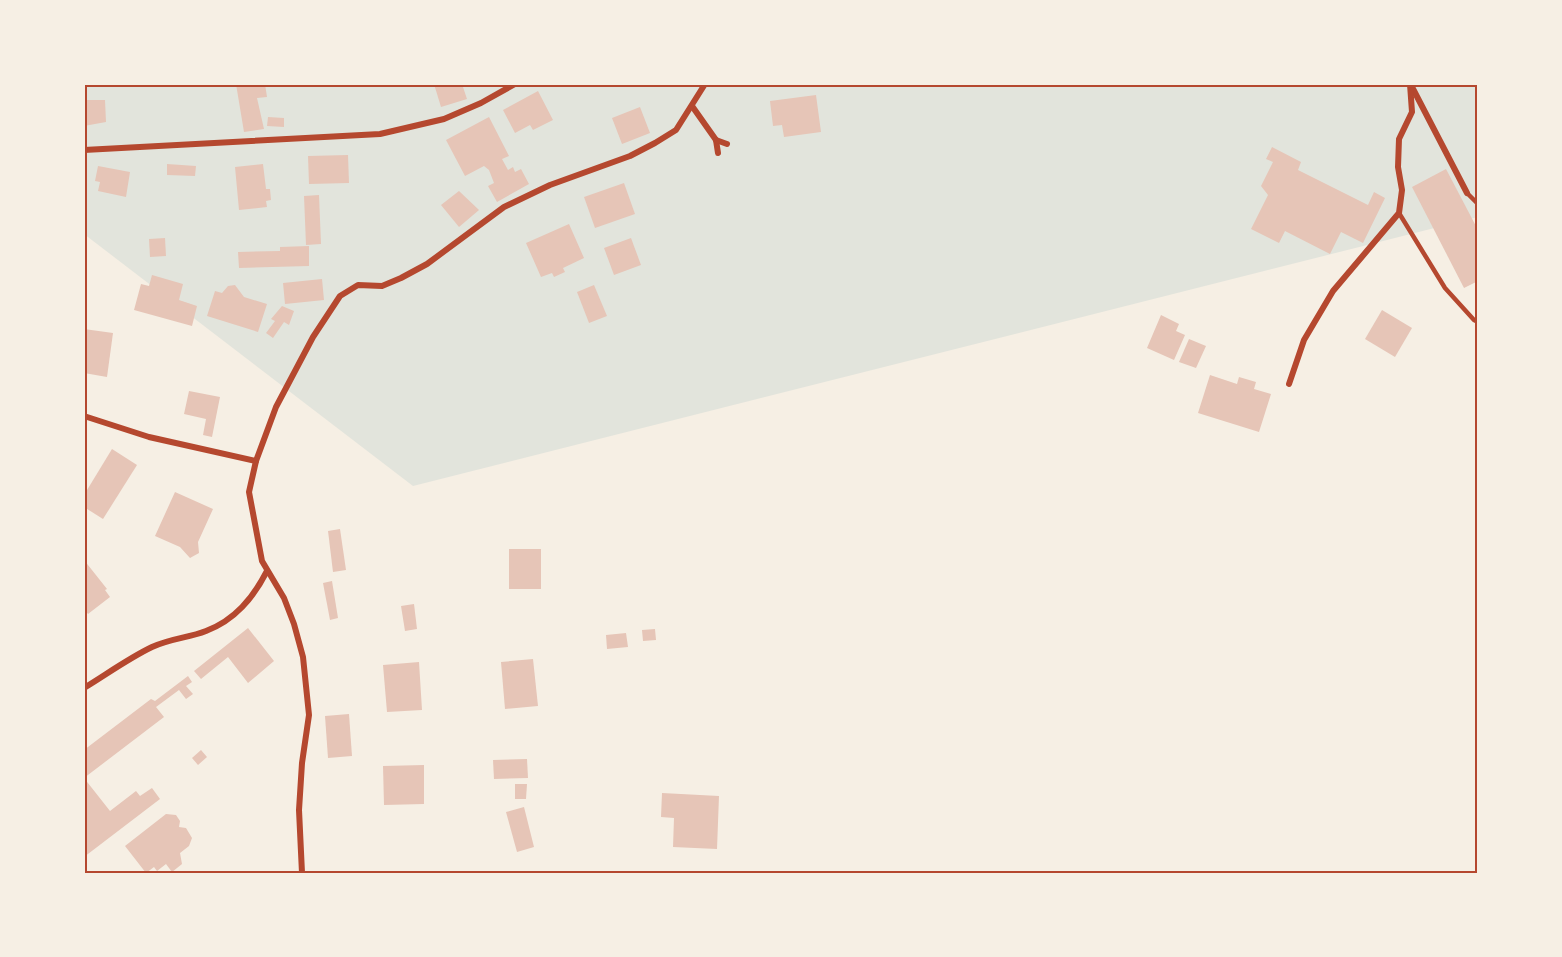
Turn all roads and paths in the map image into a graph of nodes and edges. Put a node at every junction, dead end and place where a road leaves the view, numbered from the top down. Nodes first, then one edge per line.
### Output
1 (515, 84) edge
2 (705, 84) edge
3 (1411, 84) edge
4 (1450, 84) edge
5 (1461, 84) edge
6 (692, 106) junction
7 (716, 140) junction
8 (728, 144) dead end
9 (84, 150) edge
10 (718, 153) dead end
11 (1467, 193) joint
12 (1478, 204) edge
13 (1399, 213) junction
14 (1478, 322) edge
15 (1289, 384) dead end
16 (84, 416) edge
17 (256, 461) junction
18 (267, 571) junction
19 (84, 688) edge
20 (302, 873) edge

1 - 9 street
2 - 6 street
3 - 11 street
3 - 13 street
4 - 5 street
6 - 7 street
6 - 17 street
7 - 8 street
7 - 10 street
11 - 12 lane
13 - 14 lane
13 - 15 street
16 - 17 street
17 - 18 street
18 - 19 street
18 - 20 street

